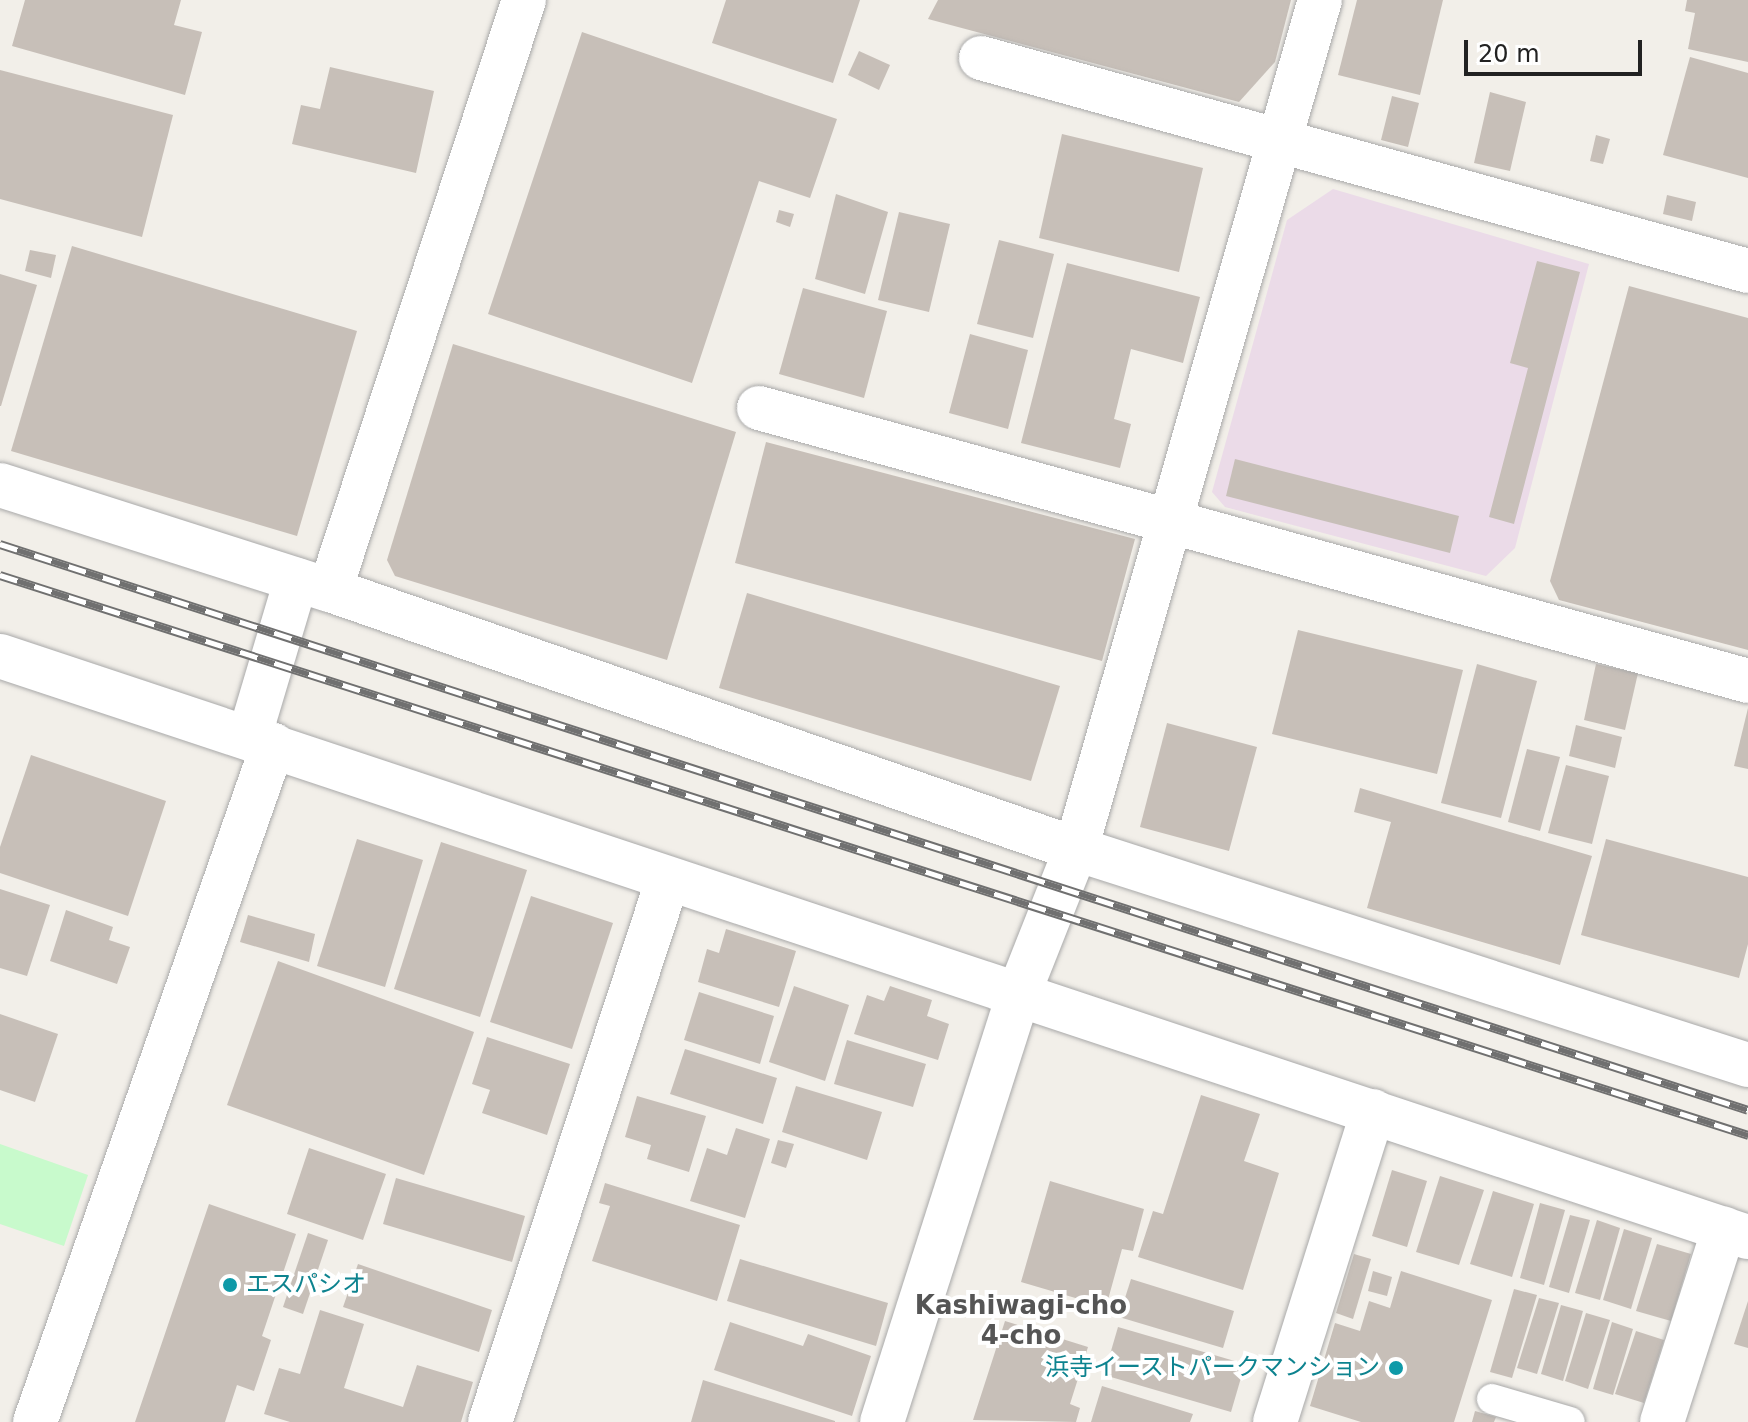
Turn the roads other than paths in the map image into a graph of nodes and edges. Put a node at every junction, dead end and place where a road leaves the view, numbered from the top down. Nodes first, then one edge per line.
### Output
1 (524, 0) edge
2 (1320, 0) edge
3 (981, 58) dead end
4 (1283, 143) junction
5 (1748, 271) edge
6 (759, 408) dead end
7 (0, 485) edge
8 (1173, 520) junction
9 (313, 585) junction
10 (0, 656) edge
11 (1748, 681) edge
12 (261, 741) junction
13 (1076, 849) junction
14 (667, 882) junction
15 (1017, 998) junction
16 (1748, 1065) edge
17 (1373, 1111) junction
18 (1736, 1233) edge
19 (1492, 1399) dead end
20 (35, 1422) edge
21 (490, 1422) edge
22 (882, 1422) edge
23 (1275, 1422) edge
24 (1570, 1422) edge
25 (1662, 1422) edge

1 - 9 street
2 - 4 street
3 - 4 street
4 - 5 street
4 - 8 street
6 - 8 street
7 - 9 street
8 - 11 street
8 - 13 street
9 - 12 street
9 - 13 street
10 - 12 street
12 - 14 street
12 - 20 street
13 - 15 street
13 - 16 street
14 - 15 street
14 - 21 street
15 - 17 street
15 - 22 street
17 - 18 street
17 - 23 street
18 - 25 street
19 - 24 lane

